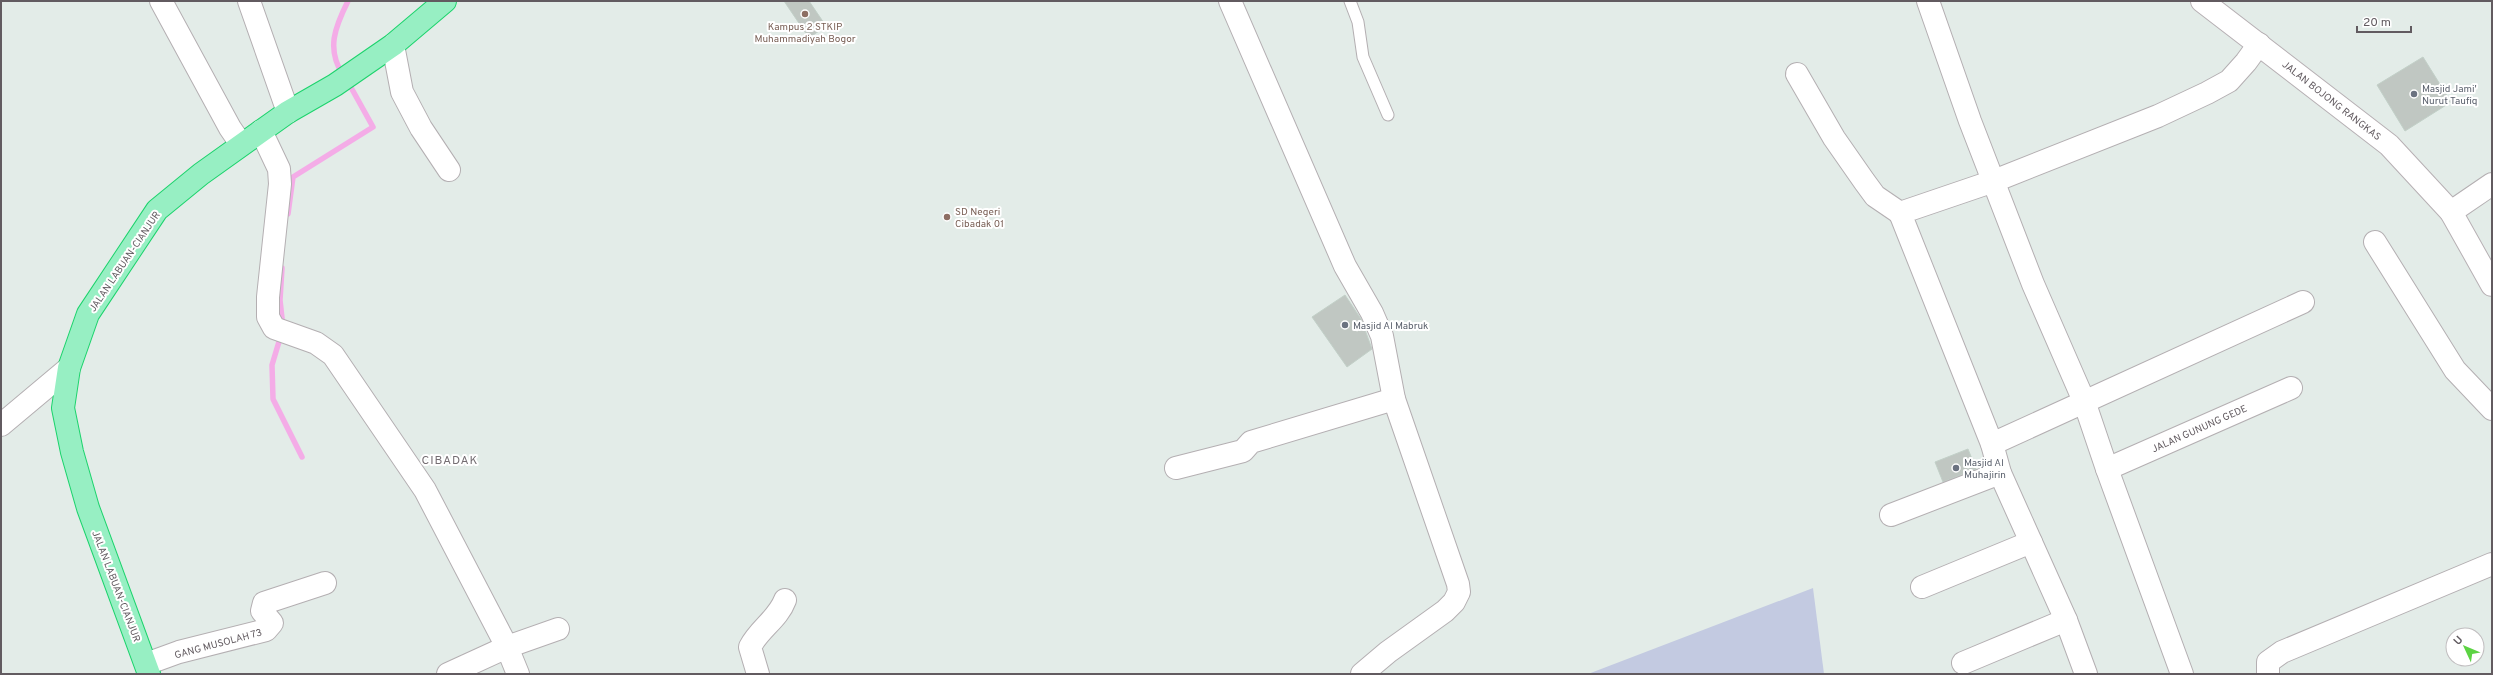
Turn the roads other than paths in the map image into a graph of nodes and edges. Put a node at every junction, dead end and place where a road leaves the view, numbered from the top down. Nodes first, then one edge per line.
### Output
1 (161, 1) edge
2 (248, 1) edge
3 (445, 1) edge
4 (1230, 1) edge
5 (1350, 1) edge
6 (1928, 1) edge
7 (2202, 1) edge
8 (2259, 44) junction
9 (393, 45) junction
10 (1797, 74) dead end
11 (288, 112) junction
12 (1388, 115) dead end
13 (261, 131) junction
14 (241, 144) junction
15 (449, 170) dead end
16 (1994, 181) junction
17 (2492, 184) edge
18 (2451, 212) junction
19 (1900, 213) junction
20 (2375, 242) dead end
21 (2492, 286) edge
22 (2303, 302) dead end
23 (69, 368) junction
24 (2291, 388) dead end
25 (1394, 399) junction
26 (2084, 401) junction
27 (2492, 409) edge
28 (1, 425) edge
29 (1992, 444) junction
30 (1176, 468) dead end
31 (2107, 469) junction
32 (2000, 473) junction
33 (1891, 515) dead end
34 (2031, 542) junction
35 (2492, 564) edge
36 (325, 583) dead end
37 (1922, 587) dead end
38 (785, 600) dead end
39 (2066, 620) junction
40 (558, 629) dead end
41 (507, 647) junction
42 (1963, 663) dead end
43 (148, 669) edge
44 (1370, 671) edge
45 (448, 674) edge
46 (518, 674) edge
47 (758, 674) edge
48 (2086, 674) edge
49 (2182, 674) edge
50 (2268, 674) edge

1 - 14 street
2 - 11 street
3 - 9 highway, JALAN LABUAN-CIANJUR
4 - 25 street
5 - 12 lane
6 - 16 street
7 - 8 street, JALAN BOJONG RANGKAS
8 - 16 street
8 - 18 street, JALAN BOJONG RANGKAS
9 - 11 highway, JALAN LABUAN-CIANJUR
9 - 15 street
10 - 19 street
11 - 13 highway, JALAN LABUAN-CIANJUR
13 - 14 highway, JALAN LABUAN-CIANJUR
13 - 41 street
14 - 23 highway, JALAN LABUAN-CIANJUR
16 - 19 street
16 - 26 street
17 - 18 street
18 - 21 street, JALAN BOJONG RANGKAS
19 - 29 street
20 - 27 street
22 - 26 street
23 - 28 street
23 - 43 highway, JALAN LABUAN-CIANJUR
24 - 31 street, JALAN GUNUNG GEDE
25 - 30 street
25 - 44 street
26 - 29 street
26 - 31 street
29 - 32 street
31 - 49 street
32 - 33 street
32 - 34 street
34 - 37 street
34 - 39 street
35 - 50 street
36 - 43 street, GANG MUSOLAH 73
38 - 47 street
39 - 42 street
39 - 48 street
40 - 41 street
41 - 45 street
41 - 46 street

